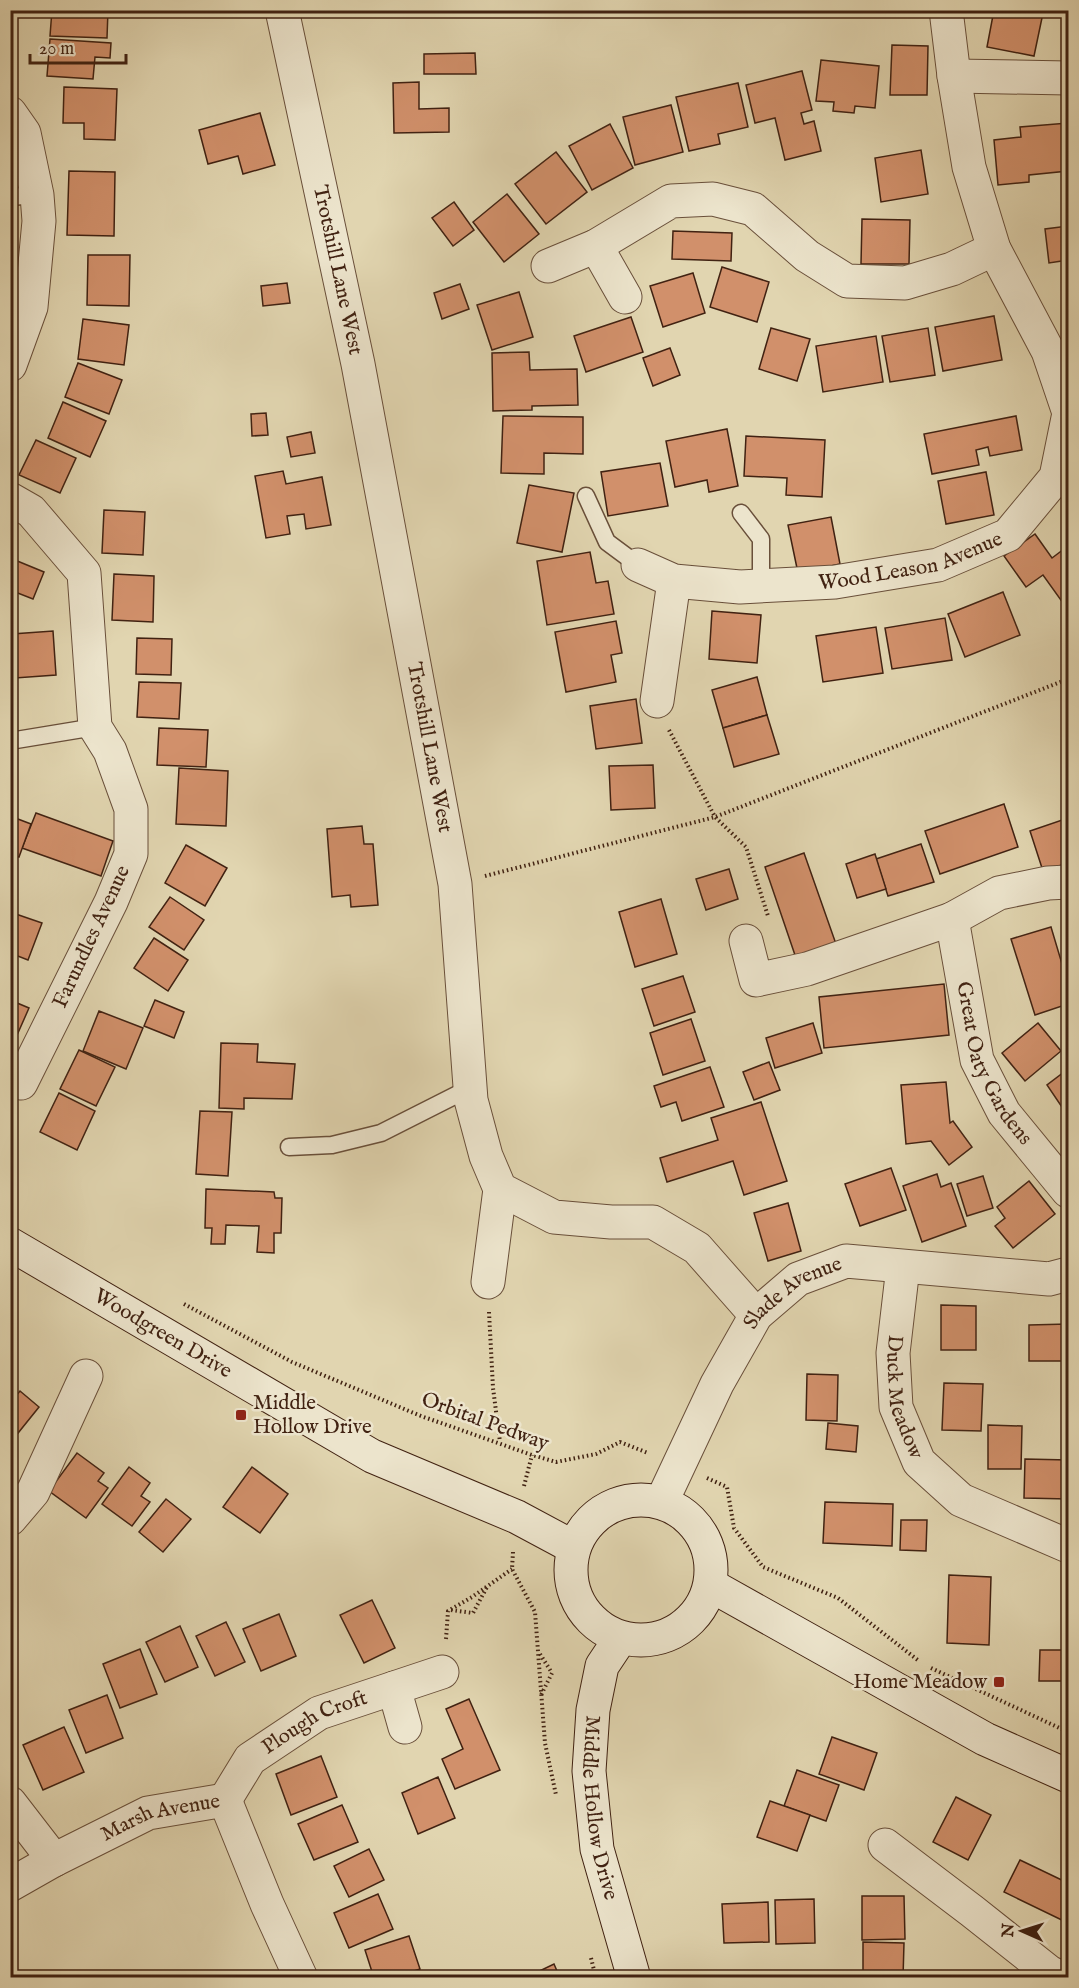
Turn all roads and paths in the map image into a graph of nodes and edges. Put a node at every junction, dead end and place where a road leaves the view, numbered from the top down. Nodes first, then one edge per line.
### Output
1 (282, 10) edge
2 (946, 10) edge
3 (954, 76) junction
4 (1068, 78) edge
5 (10, 112) edge
6 (24, 196) edge
7 (596, 246) junction
8 (994, 249) junction
9 (548, 266) dead end
10 (625, 297) dead end
11 (10, 365) edge
12 (1068, 410) edge
13 (1068, 418) edge
14 (1062, 480) edge
15 (586, 496) dead end
16 (10, 499) edge
17 (741, 513) dead end
18 (638, 565) joint
19 (674, 581) junction
20 (761, 586) junction
21 (1068, 679) edge
22 (657, 701) joint
23 (95, 727) junction
24 (10, 741) edge
25 (715, 817) junction
26 (1068, 882) edge
27 (455, 884) junction
28 (951, 919) junction
29 (758, 932) joint
30 (470, 1088) junction
31 (16, 1092) edge
32 (289, 1147) dead end
33 (500, 1189) junction
34 (1068, 1191) edge
35 (10, 1207) edge
36 (20, 1213) dead end
37 (10, 1244) edge
38 (903, 1267) junction
39 (1068, 1274) edge
40 (488, 1282) joint
41 (179, 1302) dead end
42 (756, 1314) junction
43 (86, 1376) dead end
44 (500, 1443) junction
45 (679, 1466) junction
46 (662, 1501) junction
47 (10, 1519) edge
48 (1068, 1546) edge
49 (573, 1547) junction
50 (512, 1569) dead end
51 (712, 1586) junction
52 (488, 1587) junction
53 (451, 1610) junction
54 (620, 1639) junction
55 (539, 1653) dead end
56 (442, 1672) joint
57 (394, 1688) junction
58 (540, 1698) dead end
59 (405, 1727) dead end
60 (1068, 1732) edge
61 (1068, 1776) edge
62 (225, 1800) junction
63 (10, 1803) edge
64 (885, 1845) dead end
65 (54, 1860) junction
66 (10, 1885) edge
67 (301, 1977) edge
68 (634, 1977) edge
69 (1061, 1977) edge

1 - 27 street, Trotshill Lane West
2 - 3 street
3 - 4 street
3 - 8 street
5 - 6 street
6 - 11 street
7 - 8 street
7 - 9 street
7 - 10 street
8 - 12 street
13 - 14 street, Wood Leason Avenue
14 - 20 street, Wood Leason Avenue
15 - 18 lane
16 - 23 street, Farundles Avenue
17 - 20 lane
18 - 19 street, Wood Leason Avenue
19 - 20 street, Wood Leason Avenue
19 - 22 street
21 - 25 path
22 - 25 path
23 - 24 lane
23 - 31 street, Farundles Avenue
25 - 27 path
25 - 29 path
26 - 28 street
27 - 30 street, Trotshill Lane West
28 - 29 street
28 - 34 street, Great Oaty Gardens
30 - 32 lane
30 - 33 street, Trotshill Lane West
33 - 40 street
33 - 42 street
35 - 36 path
37 - 49 street, Woodgreen Drive
38 - 39 street, Slade Avenue
38 - 42 street, Slade Avenue
38 - 48 street, Duck Meadow
40 - 44 path
41 - 44 path, Orbital Pedway
42 - 45 street, Slade Avenue
43 - 47 street
44 - 45 path, Orbital Pedway
45 - 46 street, Slade Avenue
45 - 60 path, Orbital Pedway
46 - 49 street
46 - 51 street
49 - 54 street
50 - 52 path
51 - 54 street
51 - 61 street
52 - 53 path
52 - 53 path
53 - 56 path
54 - 68 street, Middle Hollow Drive
55 - 58 path
56 - 57 street, Plough Croft
57 - 59 street, Plough Croft
57 - 62 street, Plough Croft
62 - 65 street, Marsh Avenue
62 - 67 street, Marsh Avenue
63 - 65 street
64 - 69 street
65 - 66 street, Marsh Avenue

